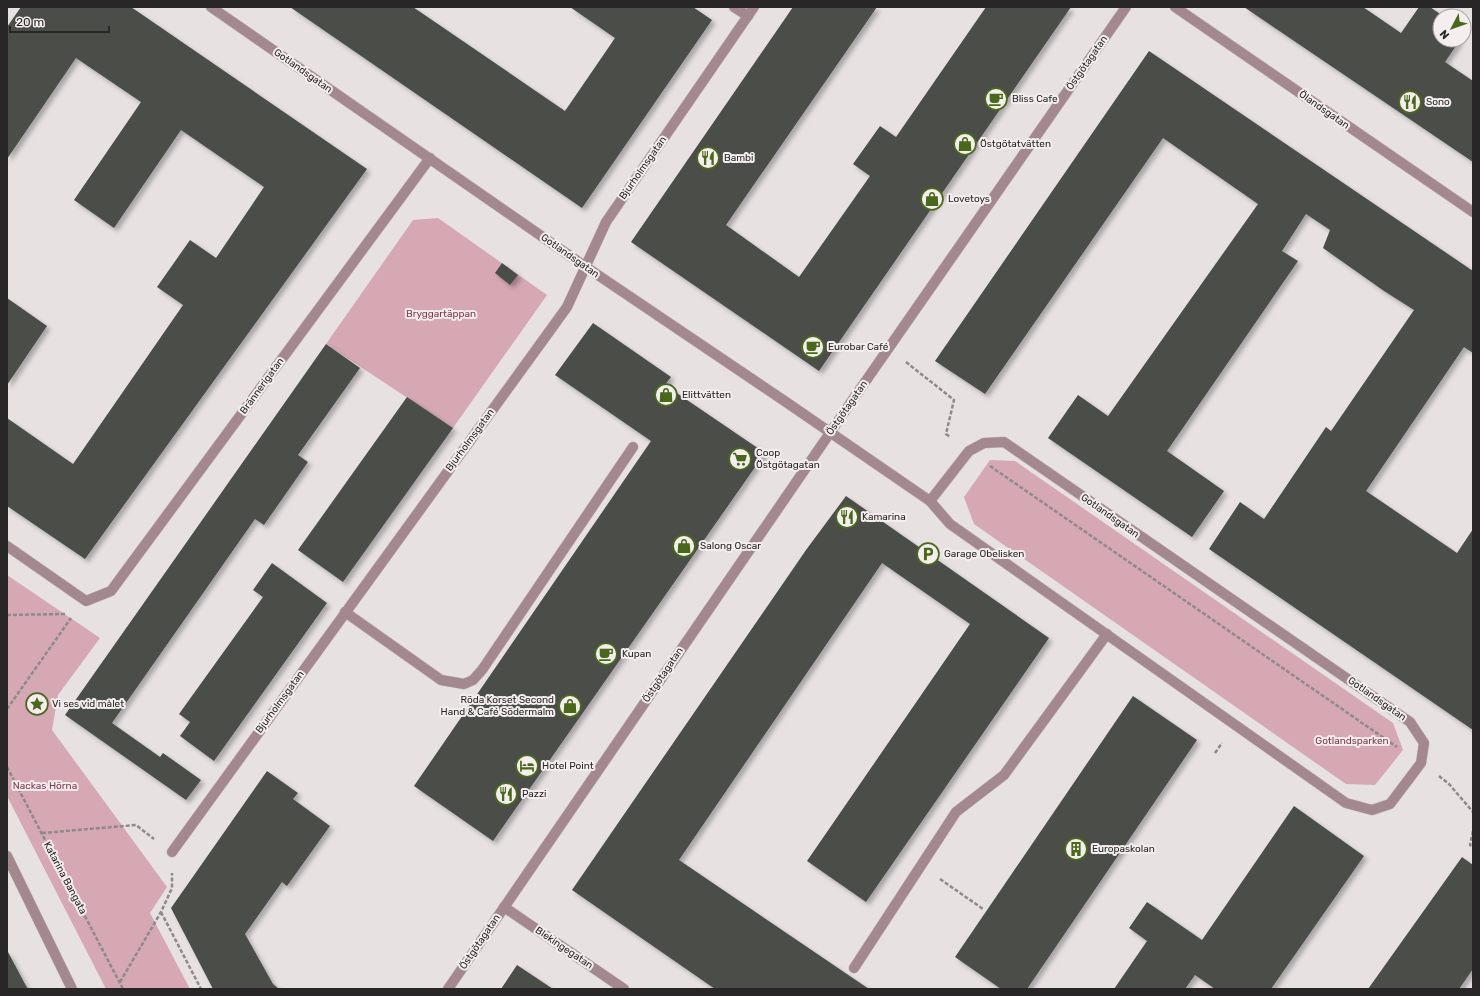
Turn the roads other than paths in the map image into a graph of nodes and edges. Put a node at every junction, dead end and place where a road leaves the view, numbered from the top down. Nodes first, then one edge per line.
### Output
1 (211, 7) edge
2 (734, 7) edge
3 (754, 7) edge
4 (1126, 7) edge
5 (1175, 7) edge
6 (748, 16) junction
7 (430, 158) junction
8 (1473, 212) edge
9 (586, 267) junction
10 (830, 433) junction
11 (633, 447) dead end
12 (930, 501) junction
13 (7, 546) edge
14 (345, 612) junction
15 (1107, 634) junction
16 (172, 852) road end
17 (7, 856) edge
18 (504, 906) junction
19 (854, 968) dead end
20 (72, 989) edge
21 (448, 989) edge
22 (624, 989) edge

1 - 7 street, Gotlandsgatan
2 - 6 street
3 - 6 street, Bjurholmsgatan
4 - 10 street, Östgötagatan
5 - 8 street, Ölandsgatan
6 - 9 street, Bjurholmsgatan
7 - 9 street, Gotlandsgatan
7 - 13 street, Brännerigatan
9 - 10 street, Gotlandsgatan
9 - 14 street, Bjurholmsgatan
10 - 12 street, Gotlandsgatan
10 - 18 street, Östgötagatan
11 - 14 street
12 - 15 street, Gotlandsgatan
12 - 15 street, Gotlandsgatan
14 - 16 street, Bjurholmsgatan
15 - 19 street
17 - 20 street
18 - 21 street, Östgötagatan
18 - 22 street, Blekingegatan

